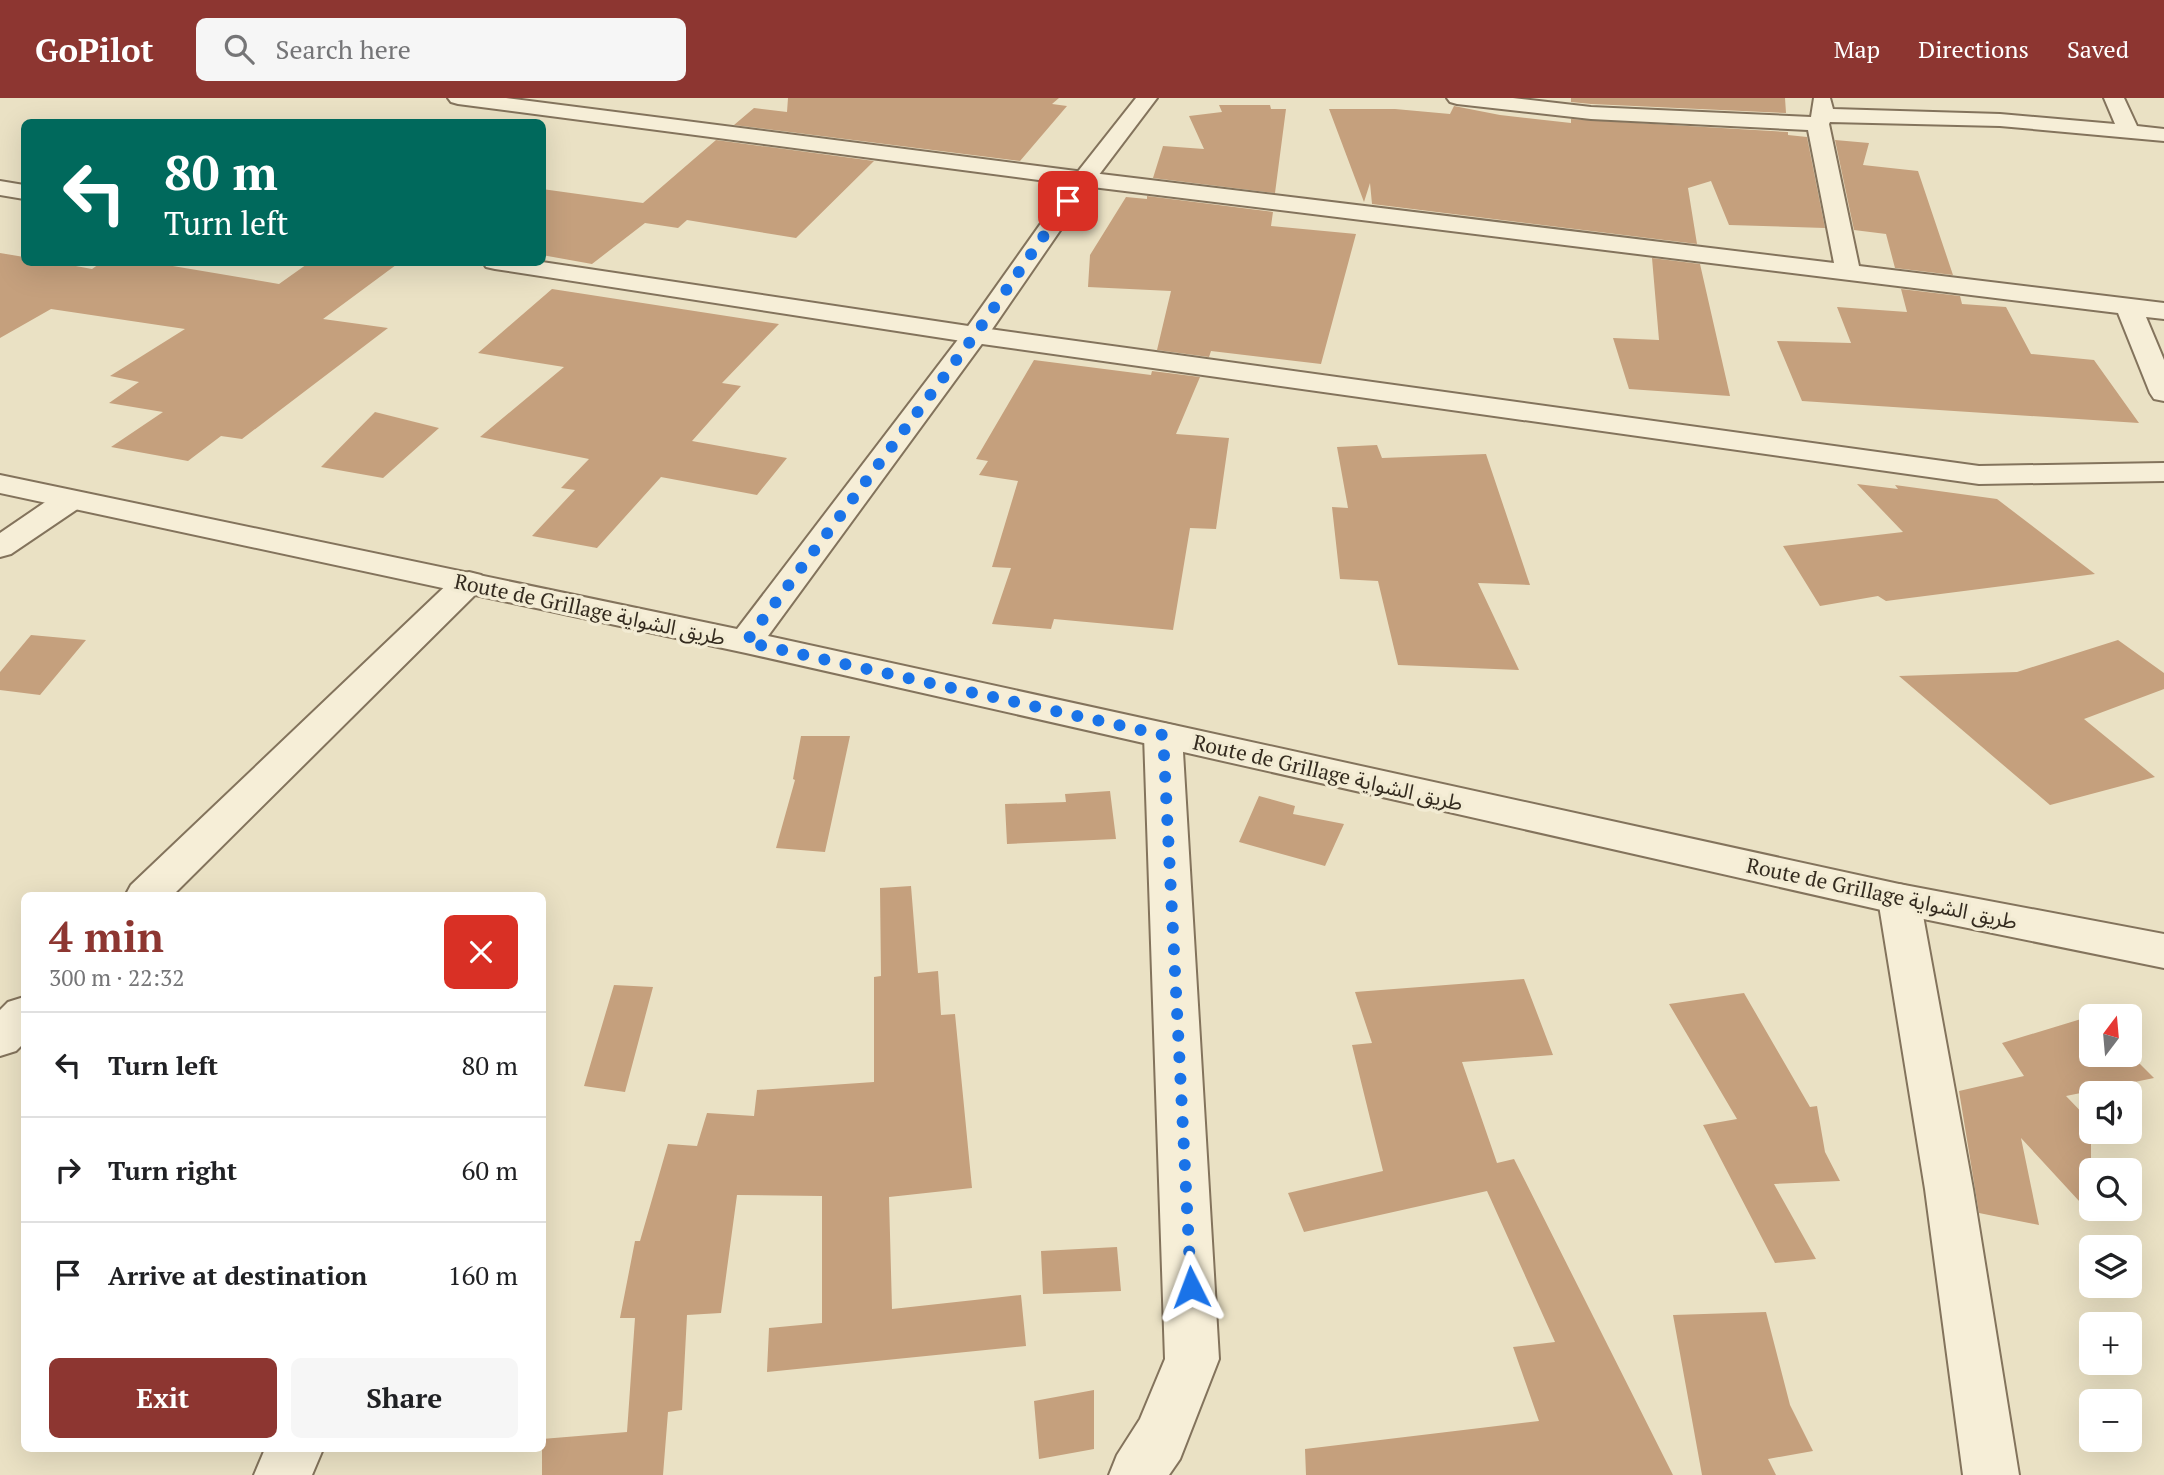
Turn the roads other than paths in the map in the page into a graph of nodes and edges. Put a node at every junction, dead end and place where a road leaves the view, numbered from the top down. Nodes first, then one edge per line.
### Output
1 (458, 98) edge
2 (1147, 98) edge
3 (1457, 98) edge
4 (2114, 98) edge
5 (1821, 112) edge
6 (2129, 131) junction
7 (2164, 135) edge
8 (1084, 179) junction
9 (0, 188) edge
10 (21, 191) edge
11 (521, 266) edge
12 (1848, 273) junction
13 (2128, 306) junction
14 (2164, 310) edge
15 (975, 335) junction
16 (2164, 393) edge
17 (2164, 472) edge
18 (0, 484) edge
19 (68, 501) junction
20 (0, 547) edge
21 (469, 582) junction
22 (746, 642) junction
23 (1163, 735) junction
24 (150, 892) edge
25 (1899, 899) junction
26 (2164, 951) edge
27 (21, 1018) edge
28 (0, 1038) edge
29 (294, 1452) edge
30 (282, 1475) edge
31 (1137, 1475) edge
32 (1990, 1475) edge

1 - 8 street
2 - 8 street
3 - 5 street
4 - 6 street
5 - 6 street
5 - 12 street
6 - 7 street
8 - 12 street
8 - 15 street
9 - 10 street
11 - 15 street
12 - 13 street
13 - 14 street
13 - 16 street
15 - 17 street
15 - 22 street
18 - 19 street, Route de Grillage طريق الشواية
19 - 20 street
19 - 21 street, Route de Grillage طريق الشواية
21 - 22 street, Route de Grillage طريق الشواية
21 - 24 street
22 - 23 street, Route de Grillage طريق الشواية
23 - 25 street, Route de Grillage طريق الشواية
23 - 31 street
25 - 26 street, Route de Grillage طريق الشواية
25 - 32 street
27 - 28 street
29 - 30 street

